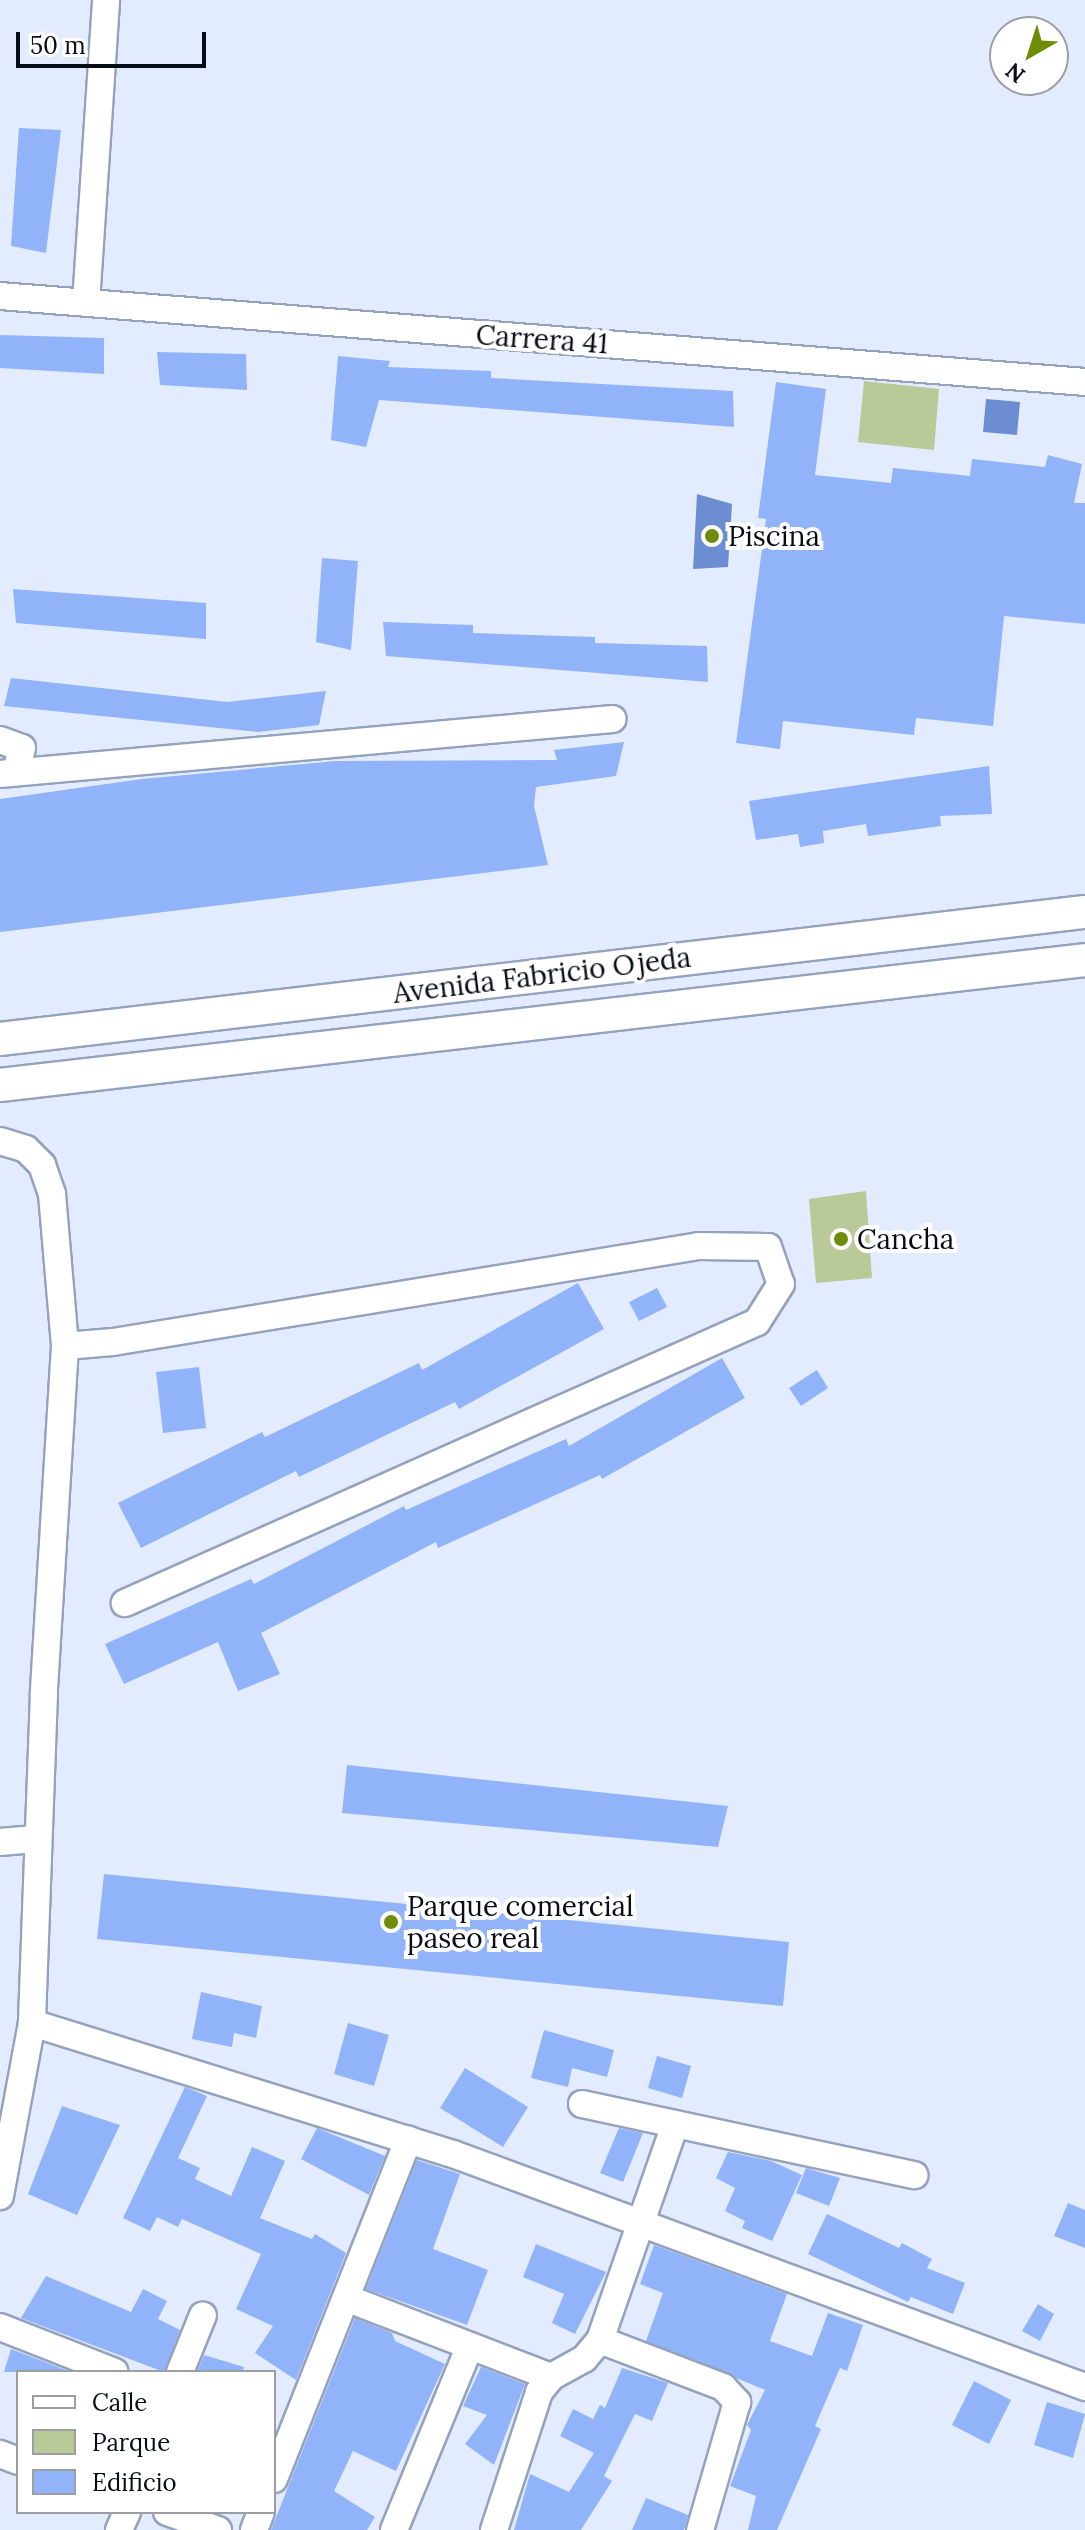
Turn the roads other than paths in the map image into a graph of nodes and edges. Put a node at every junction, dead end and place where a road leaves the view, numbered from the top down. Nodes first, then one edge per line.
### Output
1 (106, 0) edge
2 (0, 296) edge
3 (86, 303) junction
4 (1085, 382) edge
5 (613, 719) dead end
6 (0, 740) edge
7 (8, 773) edge
8 (1085, 912) edge
9 (1085, 960) edge
10 (0, 1039) edge
11 (0, 1085) edge
12 (0, 1141) edge
13 (65, 1346) junction
14 (125, 1603) dead end
15 (38, 1839) junction
16 (0, 1842) edge
17 (32, 2023) junction
18 (582, 2104) dead end
19 (674, 2127) junction
20 (408, 2140) junction
21 (914, 2175) dead end
22 (0, 2196) edge
23 (640, 2224) junction
24 (346, 2298) junction
25 (203, 2315) dead end
26 (0, 2327) edge
27 (600, 2340) junction
28 (470, 2346) junction
29 (110, 2370) edge
30 (181, 2370) edge
31 (551, 2377) junction
32 (1085, 2387) edge
33 (276, 2474) edge
34 (173, 2514) edge
35 (218, 2530) edge
36 (394, 2530) edge
37 (494, 2530) edge
38 (700, 2530) edge

1 - 3 street
2 - 3 street, Carrera 41
3 - 4 street, Carrera 41
5 - 7 street
6 - 7 street
8 - 10 street, Avenida Fabricio Ojeda
9 - 11 street, Avenida Fabricio Ojeda
12 - 13 street
13 - 14 street
13 - 15 street
15 - 16 street
15 - 17 street
17 - 20 street
17 - 22 street
18 - 19 street
19 - 21 street
19 - 23 street
20 - 23 street
20 - 24 street
23 - 27 street
23 - 32 street
24 - 28 street
24 - 33 street
25 - 30 street
26 - 29 street
27 - 31 street
27 - 38 street
28 - 31 street
28 - 36 street
31 - 37 street
34 - 35 street

